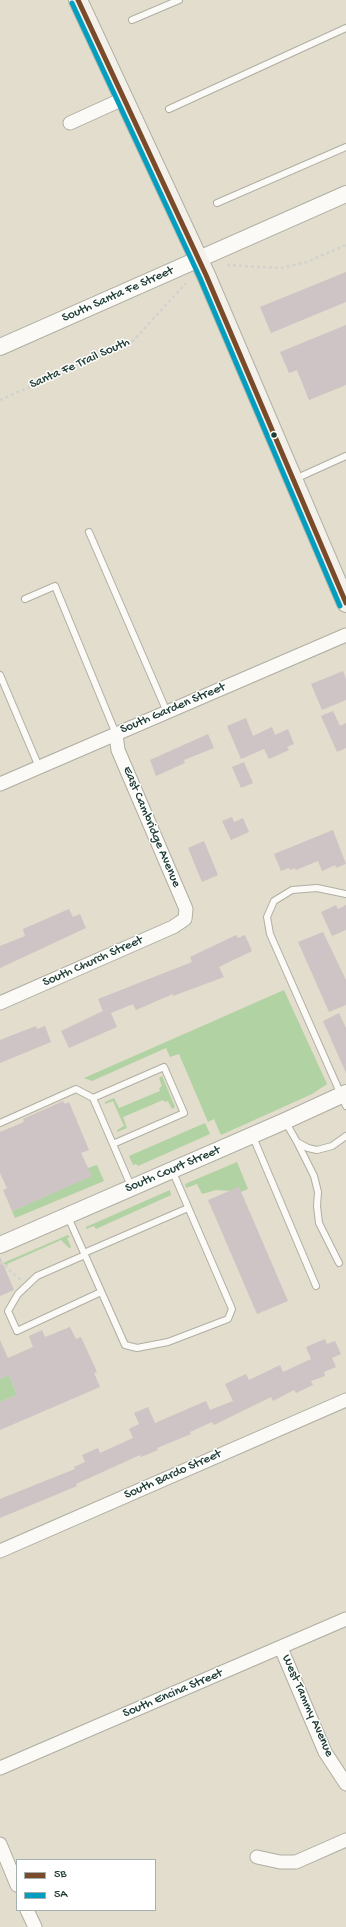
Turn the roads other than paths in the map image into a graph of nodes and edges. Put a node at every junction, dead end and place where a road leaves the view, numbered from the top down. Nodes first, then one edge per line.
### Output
1 (78, 0) edge
2 (178, 0) edge
3 (132, 20) dead end
4 (346, 28) edge
5 (123, 99) junction
6 (169, 109) dead end
7 (70, 123) dead end
8 (346, 147) edge
9 (346, 194) edge
10 (217, 203) dead end
11 (199, 259) junction
12 (0, 347) edge
13 (346, 456) edge
14 (294, 480) junction
15 (89, 532) dead end
16 (25, 599) dead end
17 (346, 603) edge
18 (346, 635) edge
19 (0, 675) edge
20 (167, 712) junction
21 (116, 734) junction
22 (39, 767) junction
23 (0, 784) edge
24 (346, 894) edge
25 (185, 919) joint
26 (0, 1003) edge
27 (93, 1098) junction
28 (344, 1098) edge
29 (285, 1121) junction
30 (0, 1123) edge
31 (252, 1136) junction
32 (346, 1136) edge
33 (297, 1142) junction
34 (113, 1144) junction
35 (172, 1170) junction
36 (131, 1188) junction
37 (188, 1208) junction
38 (67, 1216) junction
39 (1, 1243) edge
40 (85, 1254) junction
41 (339, 1263) dead end
42 (316, 1286) dead end
43 (101, 1292) junction
44 (346, 1400) edge
45 (0, 1551) edge
46 (346, 1619) edge
47 (281, 1648) junction
48 (0, 1768) edge
49 (346, 1784) edge
50 (346, 1840) edge
51 (0, 1844) edge
52 (257, 1857) dead end
53 (16, 1883) edge
54 (27, 1911) edge
55 (34, 1927) edge

1 - 5 main road
2 - 3 lane
4 - 6 lane
5 - 7 street
5 - 11 main road
8 - 10 lane
9 - 11 street, South Santa Fe Street
11 - 12 street, South Santa Fe Street
11 - 14 main road
13 - 14 lane
14 - 17 main road
15 - 20 lane
16 - 21 lane
18 - 20 street, South Garden Street
19 - 22 lane
20 - 21 street, South Garden Street
21 - 22 street, South Garden Street
21 - 25 street, East Cambridge Avenue
22 - 23 street, South Garden Street
24 - 28 lane
25 - 26 street, South Church Street
27 - 30 lane
27 - 34 lane
27 - 34 lane
28 - 29 street, South Court Street
29 - 31 street, South Court Street
29 - 33 lane
31 - 35 street, South Court Street
31 - 42 lane
32 - 33 lane
33 - 41 lane
34 - 36 lane
35 - 36 street, South Court Street
35 - 37 lane
36 - 38 street, South Court Street
37 - 40 lane
37 - 43 lane
38 - 39 street, South Court Street
38 - 40 lane
40 - 43 lane
40 - 43 lane
44 - 45 street, South Bardo Street
46 - 47 street, South Encina Street
47 - 48 street, South Encina Street
47 - 49 street, West Tammy Avenue
50 - 52 street
51 - 53 street
54 - 55 street

